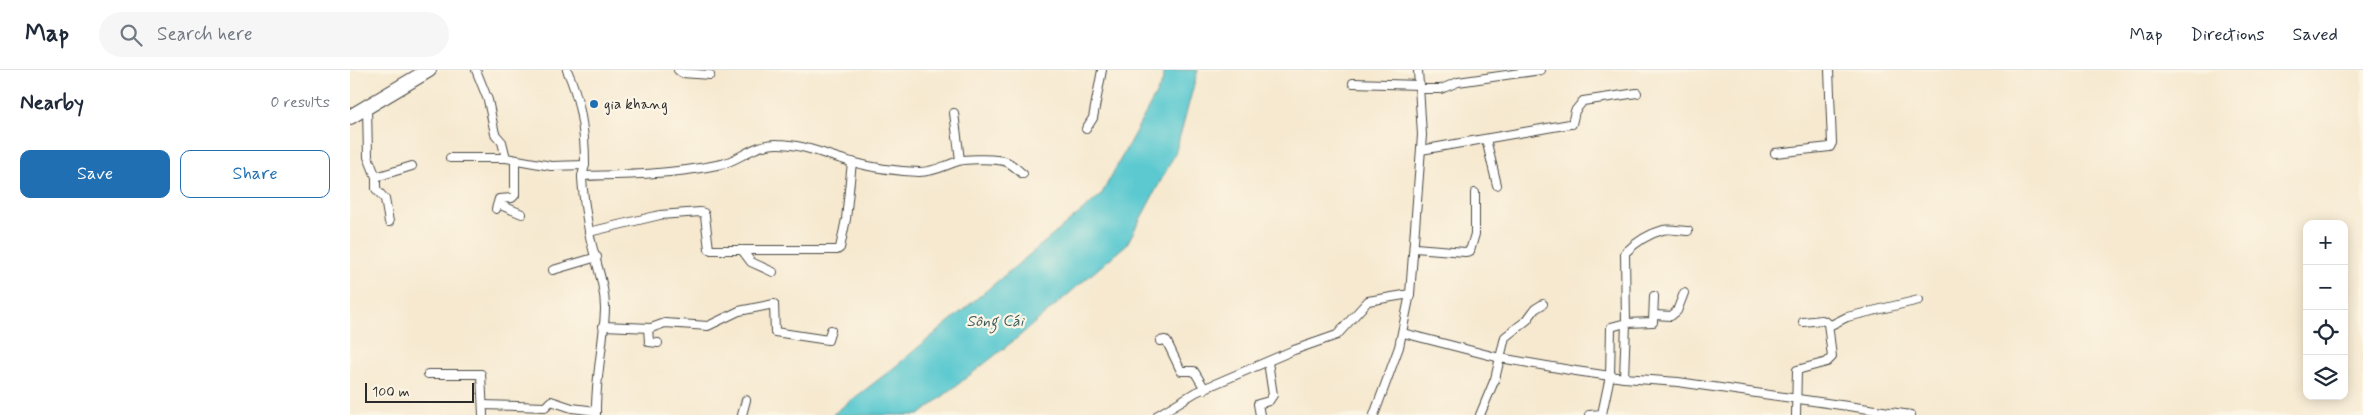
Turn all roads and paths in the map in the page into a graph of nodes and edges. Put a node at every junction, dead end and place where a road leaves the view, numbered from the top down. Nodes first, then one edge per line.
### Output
1 (411, 70) edge
2 (429, 70) edge
3 (476, 70) edge
4 (567, 70) edge
5 (678, 70) edge
6 (1102, 70) edge
7 (1418, 70) edge
8 (1541, 70) edge
9 (1829, 70) edge
10 (710, 75) dead end
11 (1353, 83) dead end
12 (1420, 87) junction
13 (1637, 93) dead end
14 (367, 106) junction
15 (350, 108) edge
16 (954, 113) dead end
17 (350, 118) edge
18 (1086, 129) dead end
19 (1486, 139) junction
20 (1421, 150) junction
21 (1775, 153) dead end
22 (450, 158) dead end
23 (506, 158) junction
24 (960, 160) junction
25 (515, 161) junction
26 (852, 162) junction
27 (585, 165) junction
28 (412, 166) dead end
29 (1023, 174) dead end
30 (582, 176) junction
31 (376, 177) junction
32 (1497, 185) dead end
33 (1476, 193) dead end
34 (522, 214) dead end
35 (388, 222) dead end
36 (1688, 231) dead end
37 (589, 232) junction
38 (1415, 248) junction
39 (742, 250) junction
40 (597, 257) junction
41 (553, 270) dead end
42 (773, 272) dead end
43 (1684, 293) dead end
44 (1410, 294) junction
45 (1654, 296) dead end
46 (1919, 300) dead end
47 (1544, 304) dead end
48 (1655, 315) junction
49 (1803, 322) dead end
50 (1626, 324) junction
51 (603, 326) junction
52 (1829, 326) junction
53 (648, 328) junction
54 (831, 330) dead end
55 (1403, 333) junction
56 (1160, 341) dead end
57 (658, 343) dead end
58 (1500, 358) junction
59 (1268, 362) junction
60 (428, 374) dead end
61 (1610, 376) junction
62 (1624, 378) junction
63 (1205, 389) junction
64 (1796, 398) junction
65 (746, 400) dead end
66 (483, 405) junction
67 (596, 413) edge
68 (1602, 414) edge
69 (483, 415) edge
70 (742, 415) edge
71 (1158, 415) edge
72 (1260, 415) edge
73 (1374, 415) edge
74 (1480, 415) edge
75 (1589, 415) edge
76 (1796, 415) edge
77 (1911, 415) edge

1 - 15 highway
2 - 14 highway
3 - 23 street
4 - 27 street
5 - 10 street
6 - 18 street
7 - 12 street
8 - 12 street
9 - 21 street
11 - 12 street
12 - 20 street
13 - 19 street
14 - 17 highway
14 - 31 street
16 - 24 street
19 - 20 street
19 - 32 street
20 - 38 street
22 - 23 street
23 - 25 street
24 - 26 street
24 - 29 street
25 - 27 street
25 - 34 street
26 - 30 street
26 - 39 street
27 - 30 street
28 - 31 street
30 - 37 street
31 - 35 street
33 - 38 street
36 - 50 street
37 - 39 street
37 - 40 street
38 - 44 street
39 - 42 street
40 - 41 street
40 - 51 street
43 - 48 street
44 - 55 street
44 - 59 street
45 - 48 street
46 - 52 street
47 - 58 street
48 - 50 street
49 - 52 street
50 - 61 street
50 - 62 street
51 - 53 street
51 - 67 street
52 - 64 street
53 - 54 street
53 - 57 street
55 - 58 street
55 - 73 street
56 - 63 street
58 - 61 street
58 - 74 street
59 - 63 street
59 - 72 street
60 - 66 street
61 - 62 street
61 - 68 street
62 - 64 street
63 - 71 street
64 - 76 street
64 - 77 street
65 - 70 street
66 - 67 street
66 - 69 street
68 - 75 street

